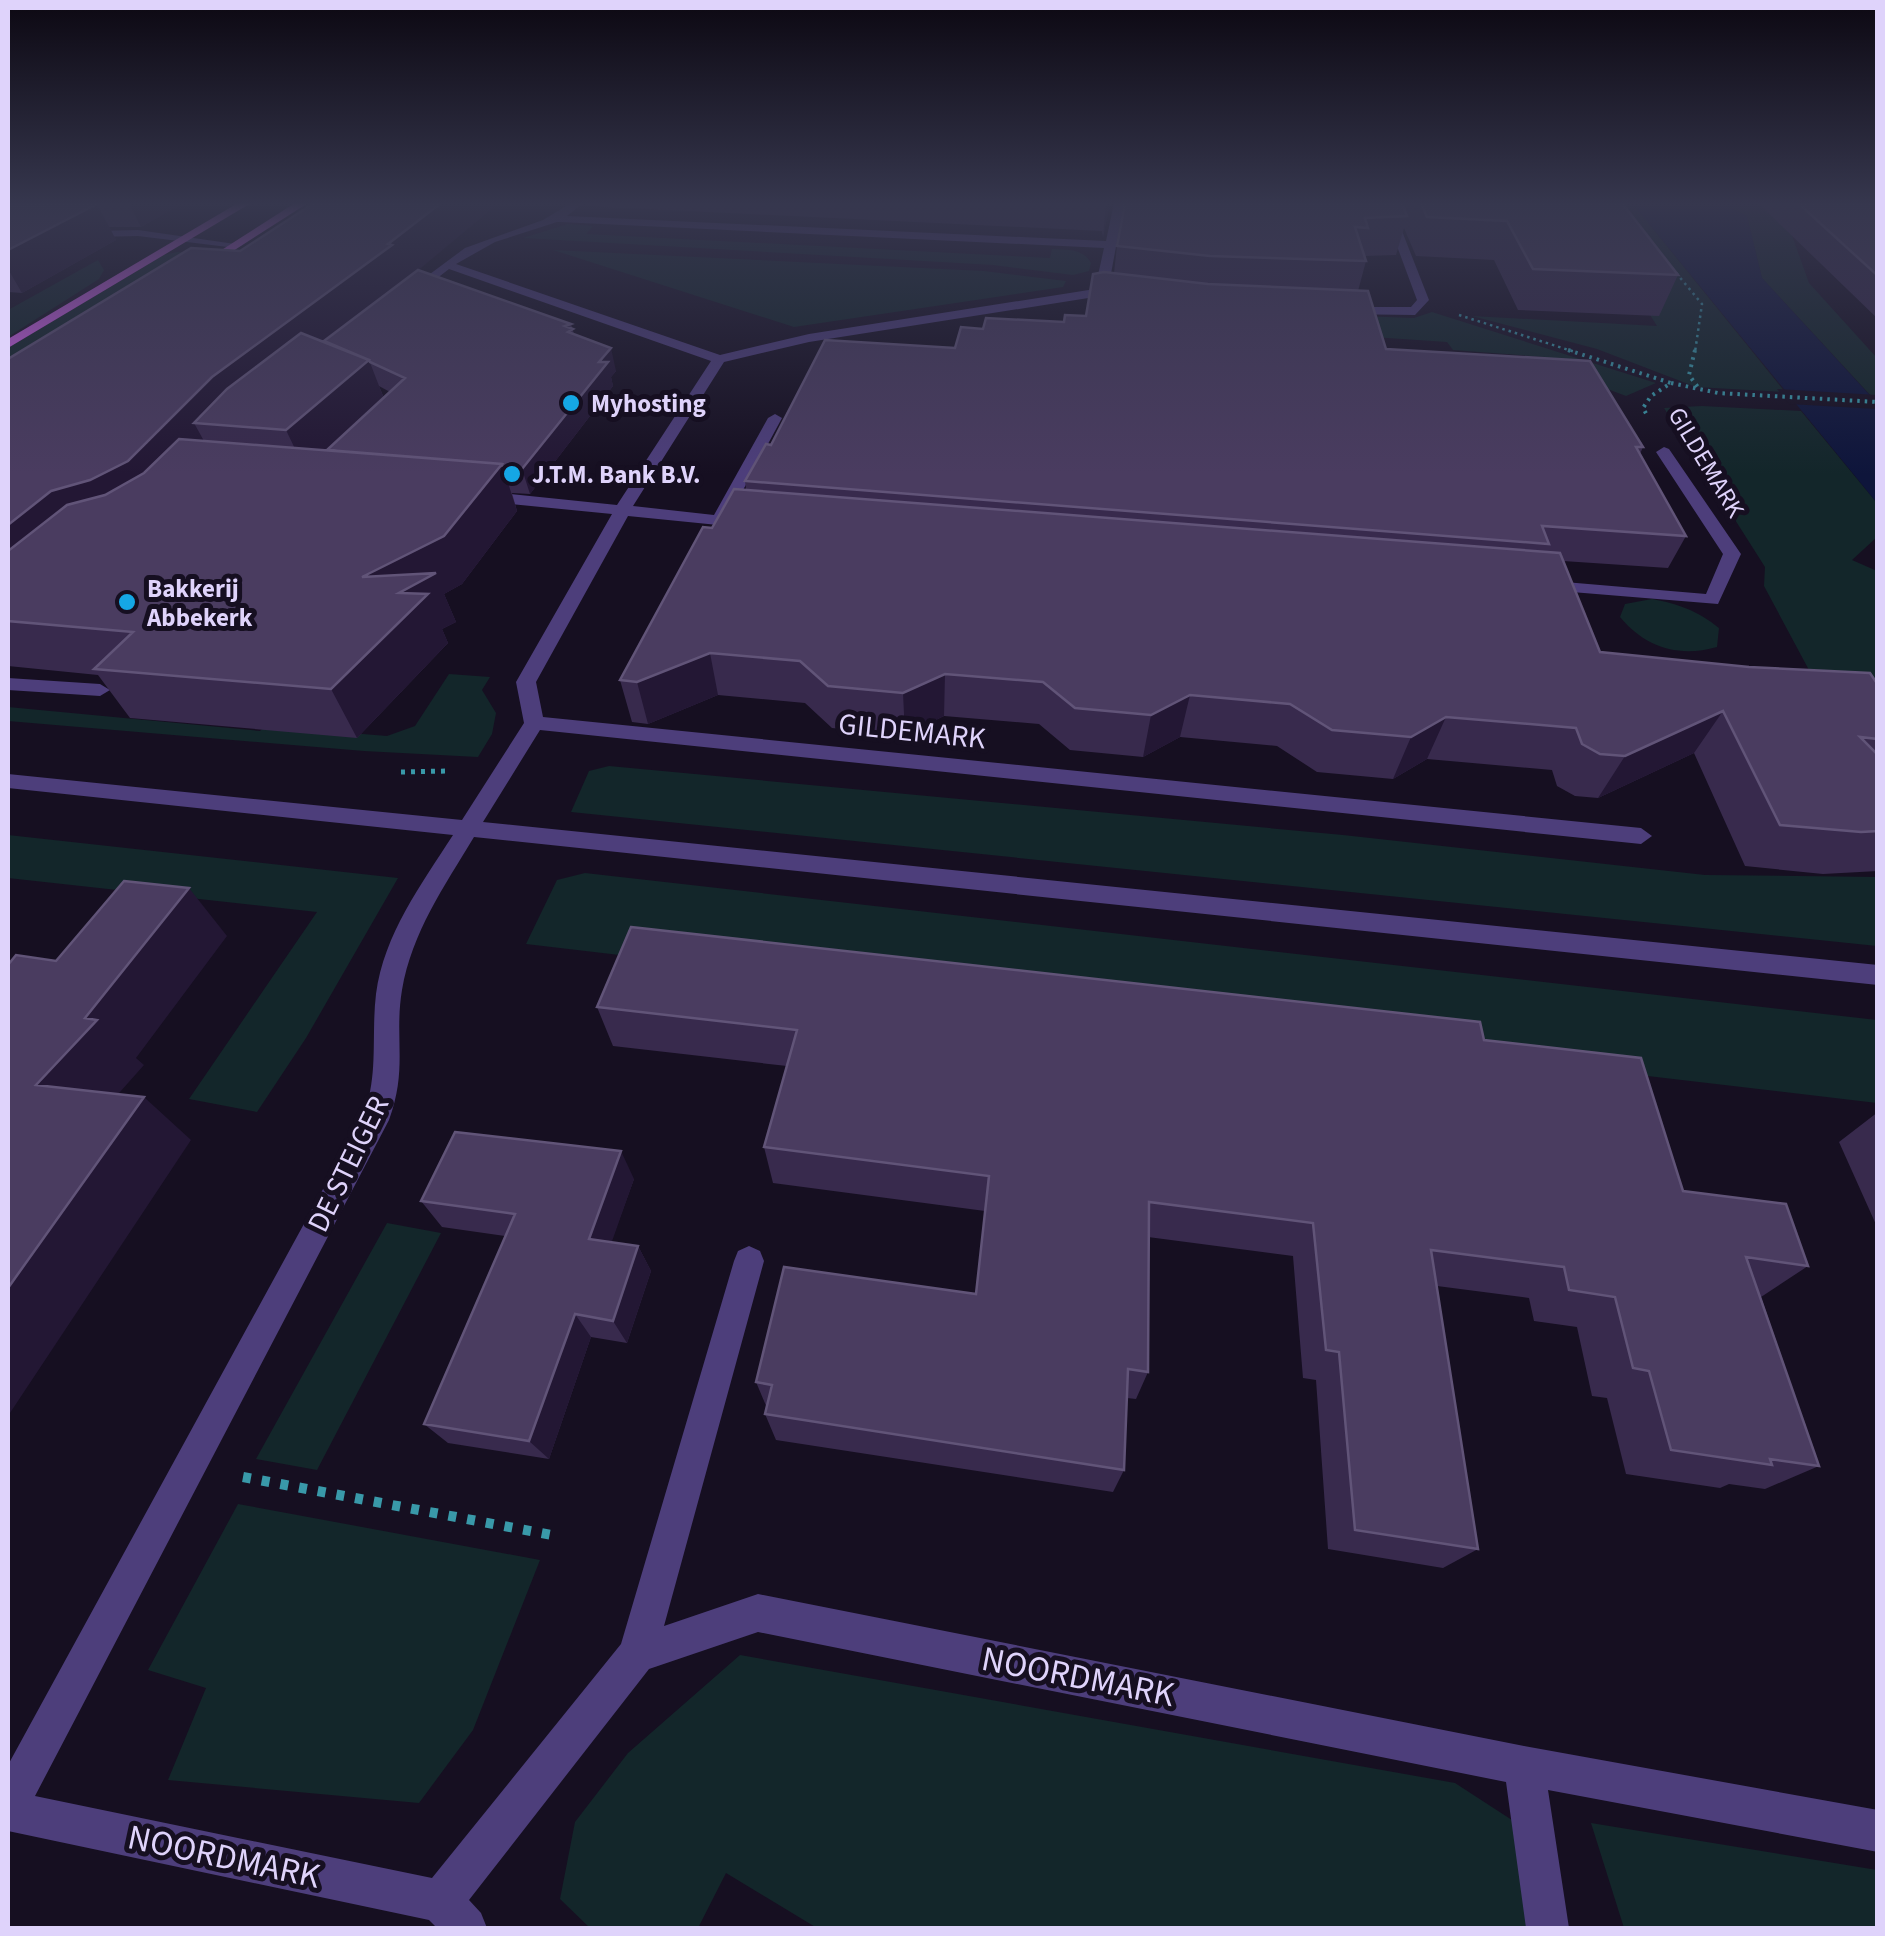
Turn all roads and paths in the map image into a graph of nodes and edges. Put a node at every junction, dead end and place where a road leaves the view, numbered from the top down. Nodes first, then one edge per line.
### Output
1 (93, 293) edge
2 (410, 293) edge
3 (530, 293) edge
4 (1092, 293) edge
5 (1109, 293) edge
6 (1421, 293) edge
7 (1693, 293) edge
8 (1137, 298) edge
9 (1419, 304) junction
10 (392, 308) edge
11 (1333, 310) edge
12 (8, 344) edge
13 (719, 359) junction
14 (1672, 383) junction
15 (1700, 390) junction
16 (1878, 402) edge
17 (776, 418) dead end
18 (1664, 452) joint
19 (461, 495) edge
20 (622, 512) junction
21 (718, 520) junction
22 (774, 524) edge
23 (1524, 584) edge
24 (8, 684) edge
25 (100, 690) edge
26 (534, 722) junction
27 (8, 781) edge
28 (467, 828) junction
29 (1641, 836) dead end
30 (1878, 974) edge
31 (748, 1261) dead end
32 (224, 1473) dead end
33 (552, 1535) dead end
34 (636, 1654) junction
35 (1524, 1766) junction
36 (8, 1808) edge
37 (1878, 1831) edge
38 (453, 1915) edge
39 (1547, 1928) edge

1 - 12 main road
2 - 10 street
3 - 13 street
4 - 13 street
5 - 8 street
6 - 9 street
7 - 15 path
9 - 11 street
9 - 14 path, GILDEMARK
13 - 20 street
14 - 15 path, GILDEMARK
14 - 18 path, GILDEMARK
15 - 16 path, GILDEMARK
17 - 21 street
18 - 23 street, GILDEMARK
19 - 20 street
20 - 21 street
20 - 26 street
21 - 22 street
24 - 25 street
26 - 28 street, DE STEIGER
26 - 29 street, GILDEMARK
27 - 28 street
28 - 30 street
28 - 36 street, DE STEIGER
31 - 34 street, NOORDMARK
32 - 33 path
34 - 35 street, NOORDMARK
34 - 38 street, NOORDMARK
35 - 37 street, NOORDMARK
35 - 39 street
36 - 38 street, NOORDMARK

